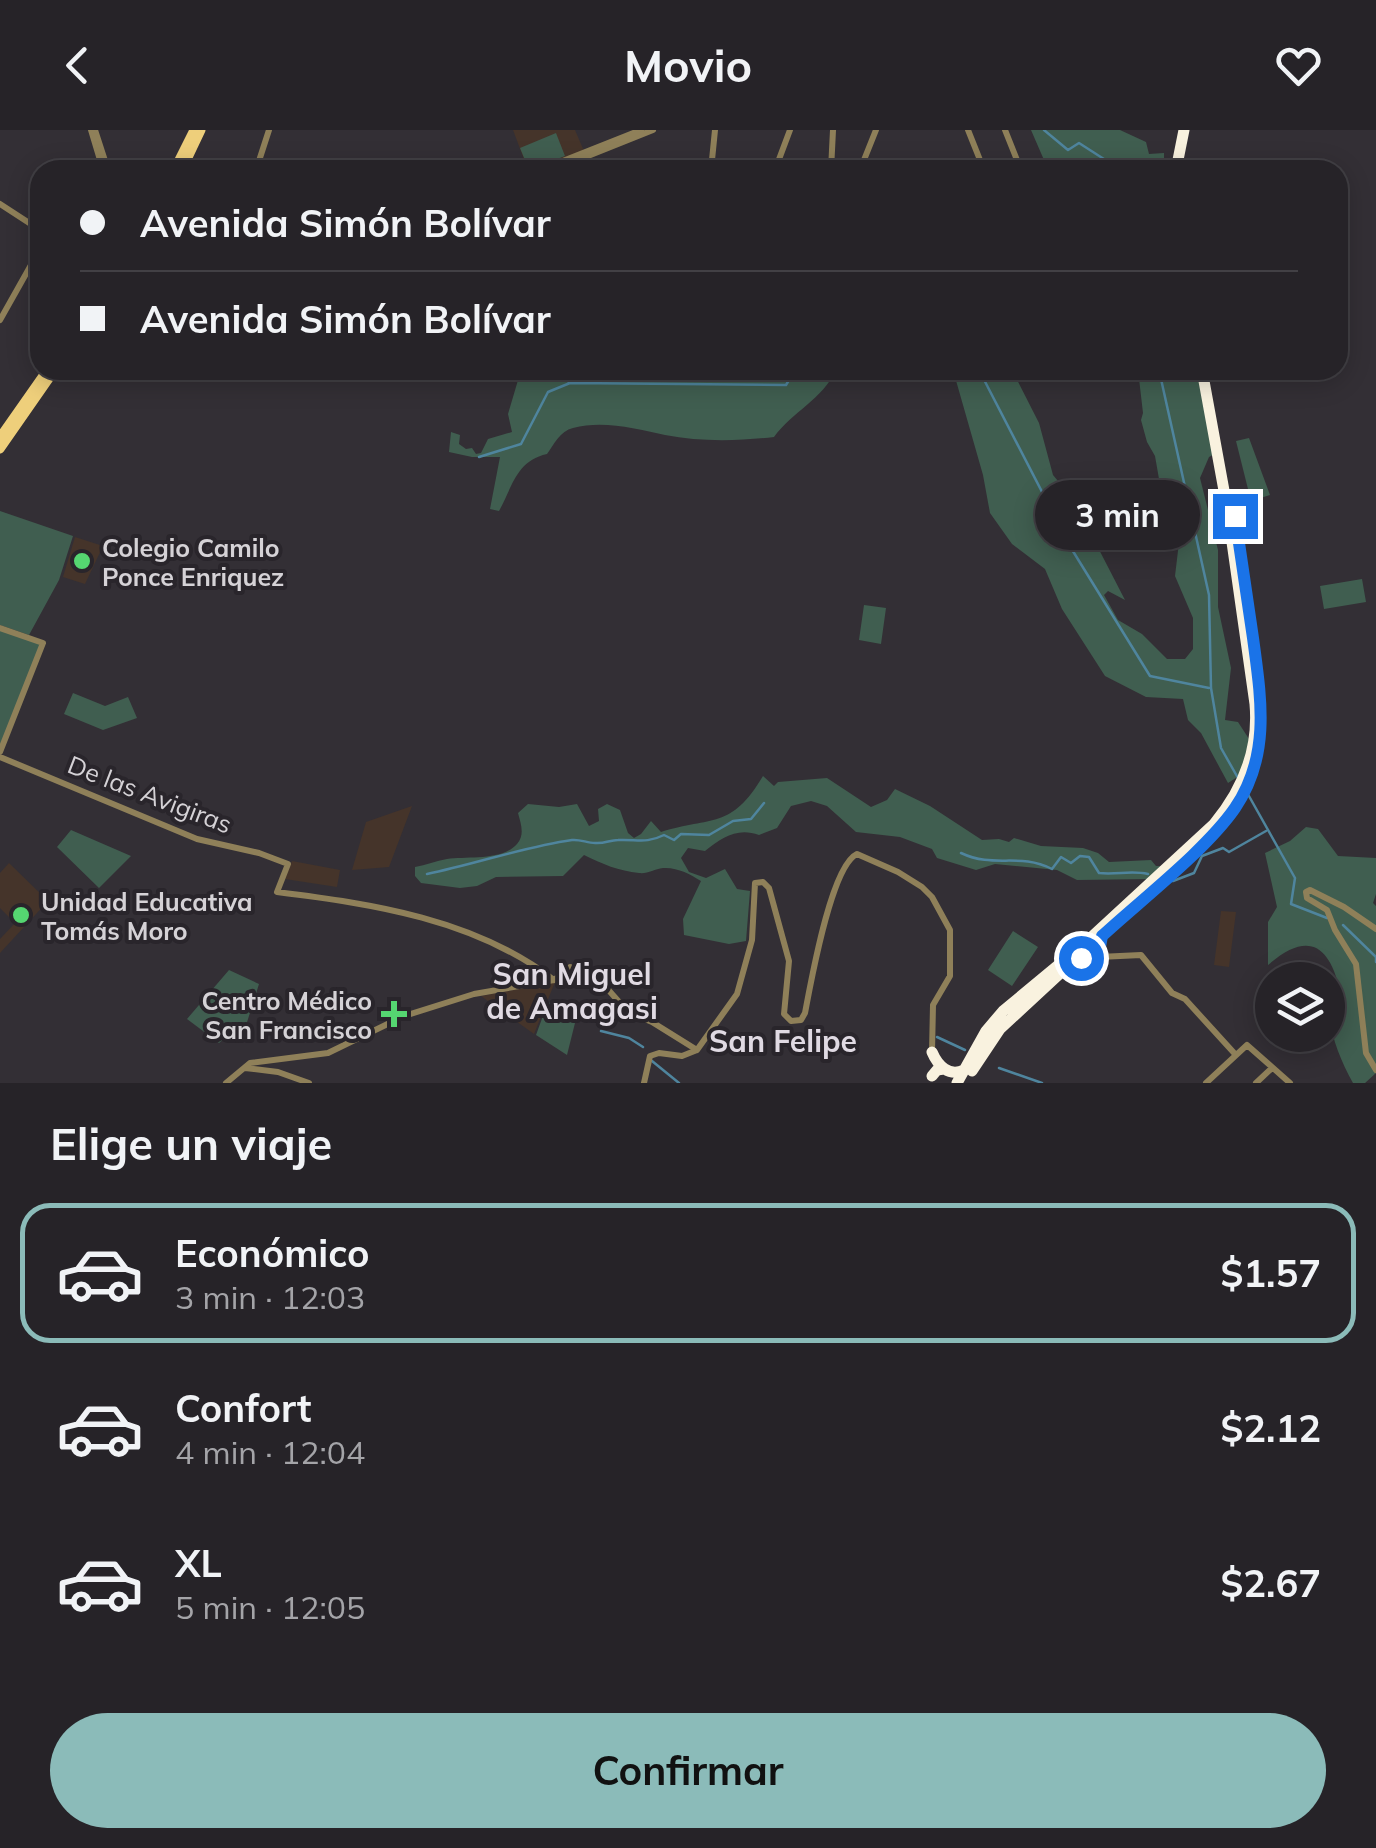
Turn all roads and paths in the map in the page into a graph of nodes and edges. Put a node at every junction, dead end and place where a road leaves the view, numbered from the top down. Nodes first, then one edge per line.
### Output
1 (93, 130) edge
2 (198, 130) edge
3 (268, 130) edge
4 (641, 130) edge
5 (653, 130) edge
6 (715, 130) edge
7 (790, 130) edge
8 (833, 130) edge
9 (876, 130) edge
10 (968, 130) edge
11 (1005, 130) edge
12 (1183, 131) edge
13 (102, 160) edge
14 (183, 160) edge
15 (259, 160) edge
16 (565, 160) edge
17 (578, 160) edge
18 (712, 160) edge
19 (779, 160) edge
20 (832, 160) edge
21 (864, 160) edge
22 (980, 160) edge
23 (1017, 160) edge
24 (1176, 160) edge
25 (0, 202) edge
26 (30, 222) edge
27 (30, 267) edge
28 (0, 320) edge
29 (40, 380) edge
30 (48, 380) edge
31 (1207, 380) edge
32 (0, 437) edge
33 (0, 448) edge
34 (0, 628) edge
35 (0, 754) edge
36 (1243, 786) junction
37 (1376, 929) edge
38 (1102, 936) junction
39 (1078, 958) junction
40 (1098, 958) junction
41 (554, 980) junction
42 (697, 1050) junction
43 (932, 1052) junction
44 (1235, 1054) junction
45 (243, 1068) junction
46 (1272, 1068) junction
47 (1376, 1070) edge
48 (951, 1076) edge
49 (964, 1076) edge
50 (932, 1079) edge
51 (226, 1083) edge
52 (309, 1083) edge
53 (644, 1083) edge
54 (1206, 1083) edge
55 (1256, 1083) edge
56 (1290, 1083) edge

1 - 13 street
2 - 14 main road
3 - 15 street
4 - 16 street
5 - 17 street
6 - 18 street
7 - 19 street
8 - 20 street
9 - 21 street
10 - 22 street
11 - 23 street
12 - 24 highway
25 - 26 street
27 - 28 street
29 - 32 main road
30 - 33 main road
31 - 36 highway
34 - 35 street
35 - 41 street, De las Avigiras
36 - 38 highway
36 - 49 highway
37 - 47 street
38 - 39 highway
38 - 40 street
39 - 40 street
39 - 49 highway
40 - 44 street
41 - 42 street
41 - 45 street
42 - 43 street
42 - 53 street
43 - 48 highway
43 - 50 street
44 - 46 street
44 - 54 street
45 - 51 street
45 - 52 street
46 - 55 street
46 - 56 street
48 - 49 highway
48 - 50 highway

